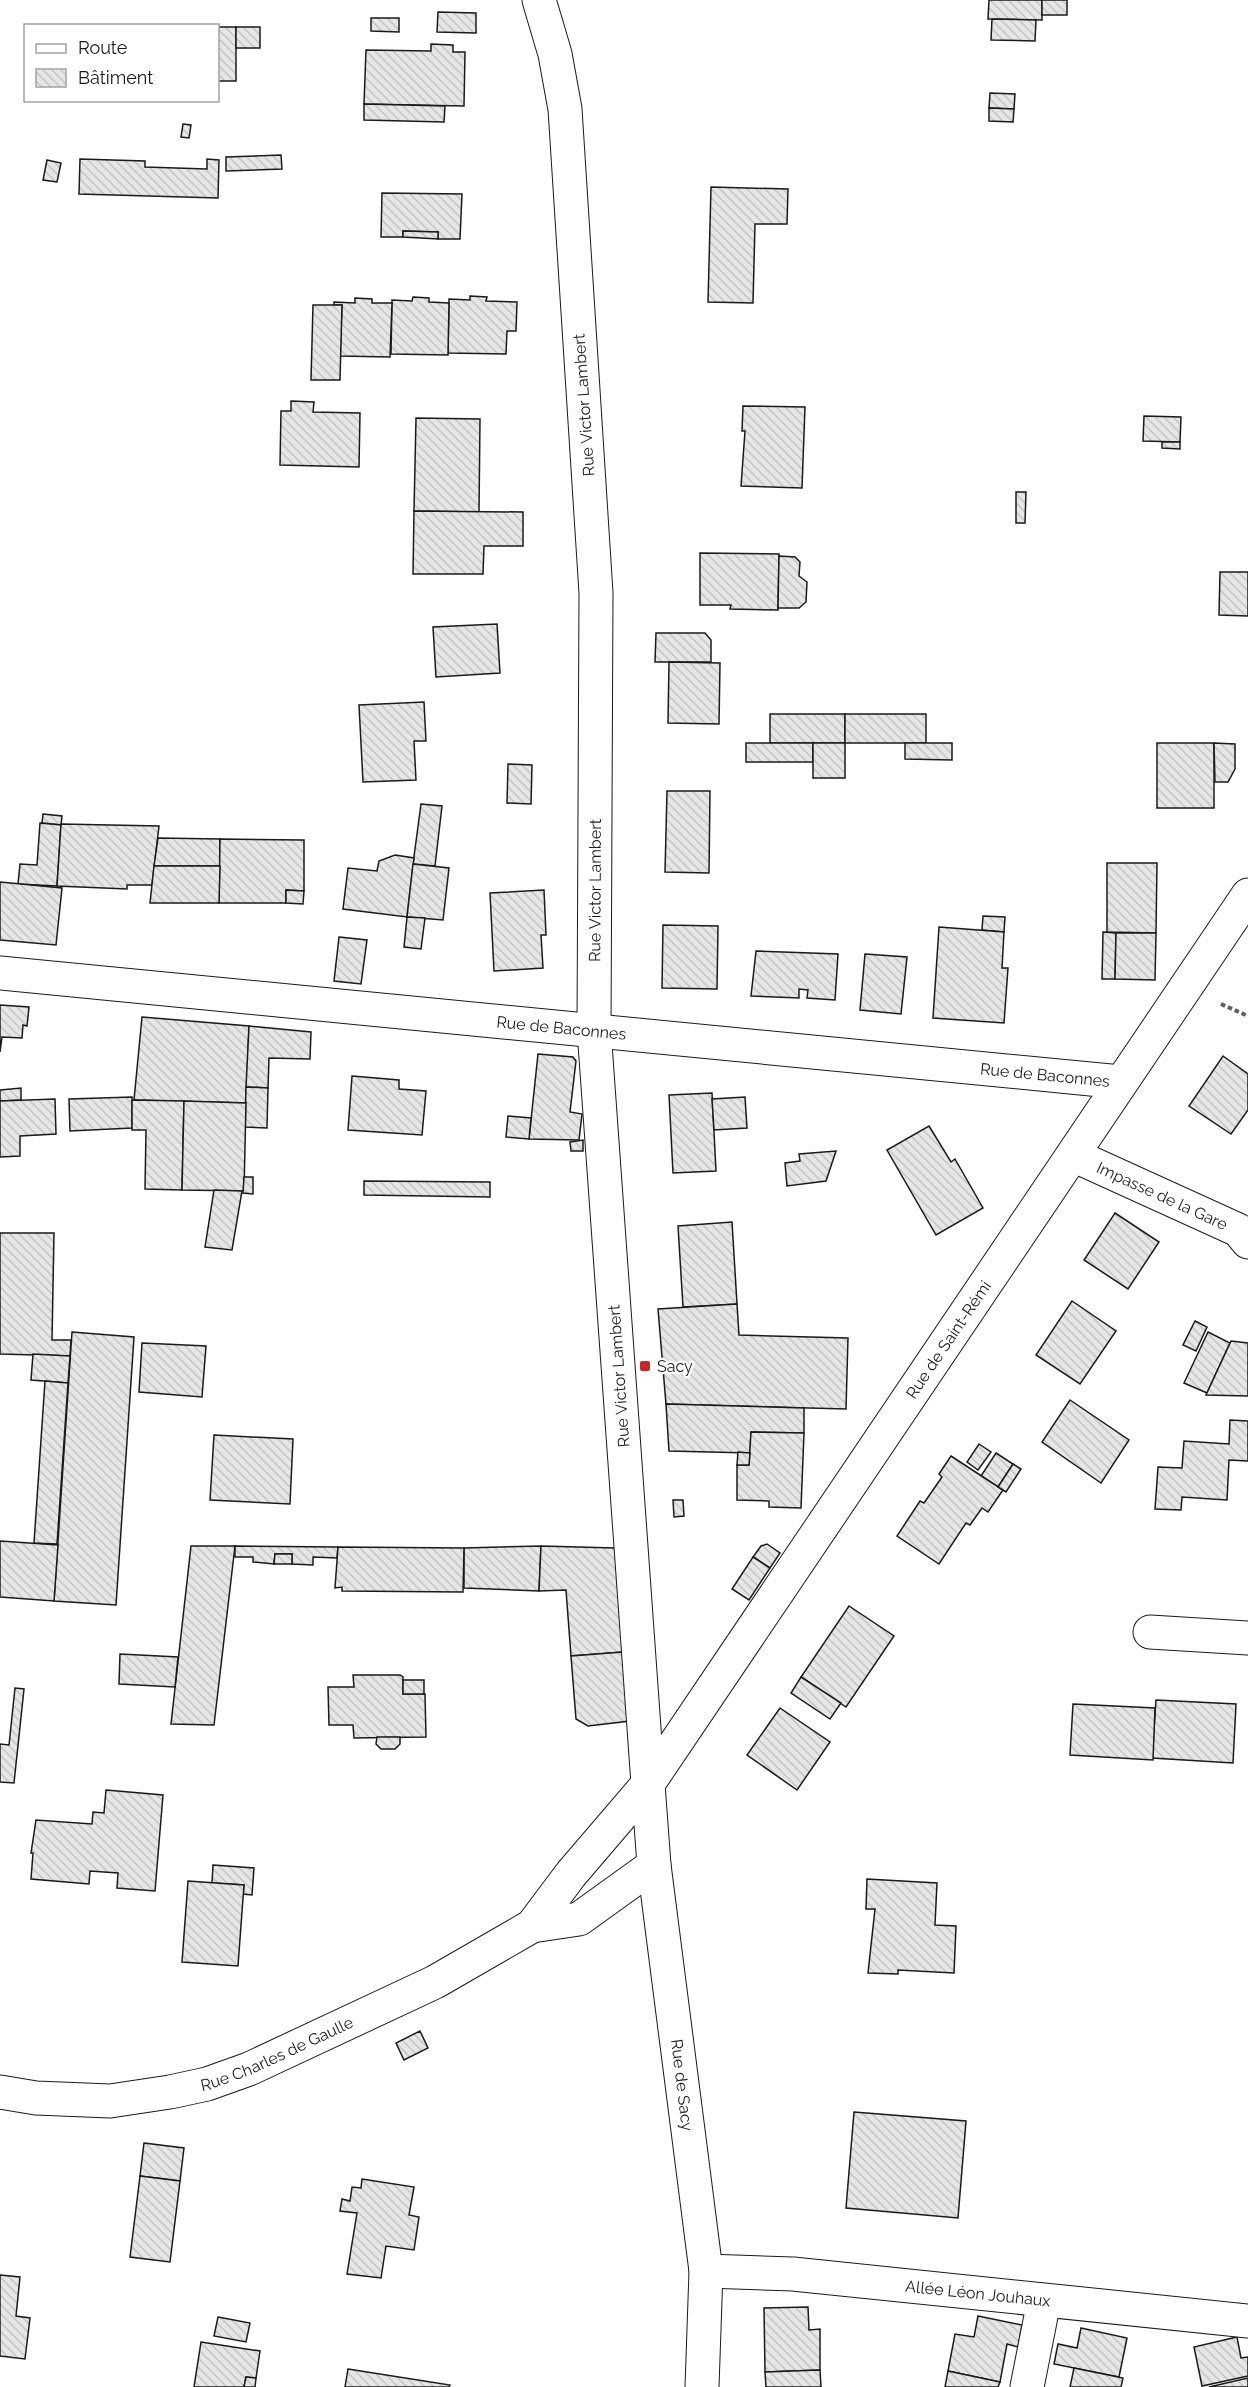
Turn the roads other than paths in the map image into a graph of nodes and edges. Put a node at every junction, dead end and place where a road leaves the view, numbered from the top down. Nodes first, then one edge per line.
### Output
1 (538, 0) edge
2 (1248, 895) edge
3 (0, 974) edge
4 (594, 1030) junction
5 (1121, 1082) junction
6 (1073, 1155) junction
7 (1248, 1242) edge
8 (1150, 1632) dead end
9 (1248, 1638) edge
10 (648, 1784) junction
11 (654, 1866) junction
12 (532, 1926) junction
13 (0, 2092) edge
14 (706, 2271) junction
15 (1044, 2301) junction
16 (1248, 2321) edge
17 (702, 2387) edge
18 (1027, 2387) edge

1 - 4 street, Rue Victor Lambert
2 - 5 street, Rue de Saint-Rémi
3 - 4 street, Rue de Baconnes
4 - 5 street, Rue de Baconnes
4 - 10 street, Rue Victor Lambert
5 - 6 street, Rue de Saint-Rémi
6 - 7 street, Impasse de la Gare
6 - 10 street, Rue de Saint-Rémi
8 - 9 street
10 - 11 street, Rue de Sacy
10 - 12 street, Rue Charles de Gaulle
11 - 12 street, Rue Charles de Gaulle
11 - 14 street, Rue de Sacy
12 - 13 street, Rue Charles de Gaulle
14 - 15 street, Allée Léon Jouhaux
14 - 17 street, Rue de Sacy
15 - 16 street, Allée Léon Jouhaux
15 - 18 street

